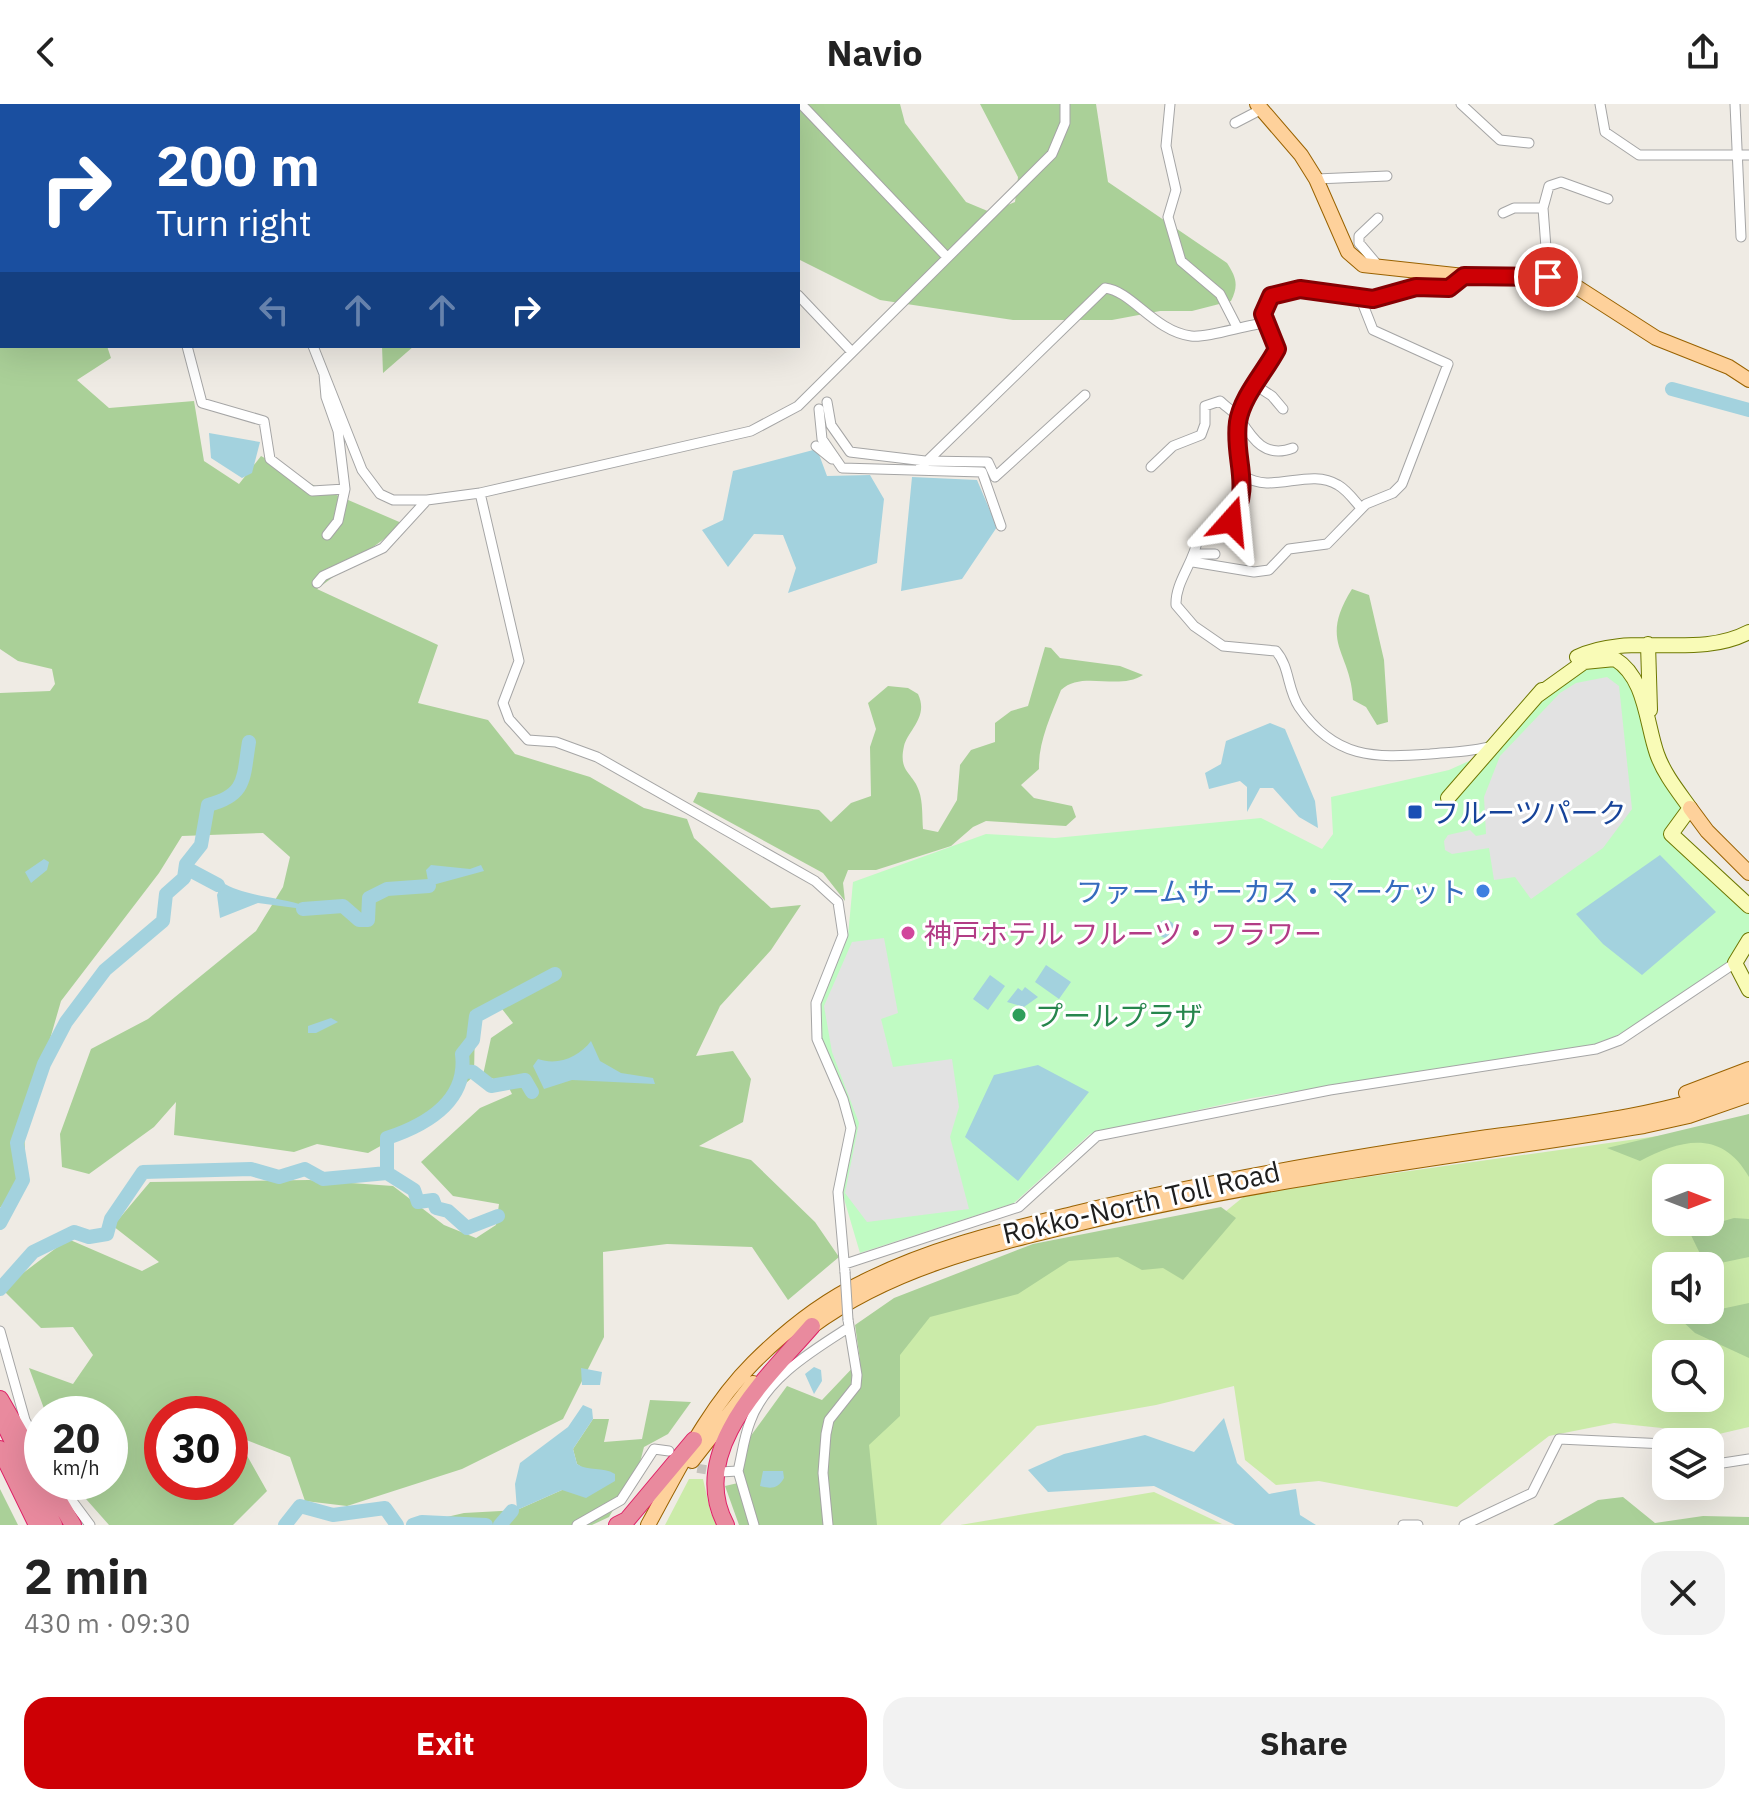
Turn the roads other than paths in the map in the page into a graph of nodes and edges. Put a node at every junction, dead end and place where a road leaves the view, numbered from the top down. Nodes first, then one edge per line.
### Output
1 (801, 104) edge
2 (1065, 104) edge
3 (1170, 104) edge
4 (1461, 104) edge
5 (1600, 104) edge
6 (1735, 104) edge
7 (1259, 107) edge
8 (1235, 123) dead end
9 (1529, 143) dead end
10 (1735, 155) junction
11 (1749, 155) edge
12 (1387, 176) dead end
13 (1316, 179) junction
14 (1608, 199) dead end
15 (1543, 208) junction
16 (1503, 213) dead end
17 (1378, 218) dead end
18 (1741, 237) dead end
19 (947, 257) junction
20 (1375, 269) junction
21 (1464, 276) junction
22 (1564, 280) junction
23 (800, 297) edge
24 (1360, 297) junction
25 (1265, 323) junction
26 (1237, 327) junction
27 (188, 348) edge
28 (314, 348) edge
29 (852, 352) junction
30 (324, 374) junction
31 (1749, 380) edge
32 (1255, 385) junction
33 (1085, 395) dead end
34 (1283, 409) dead end
35 (1239, 419) junction
36 (816, 446) dead end
37 (1293, 448) dead end
38 (922, 465) junction
39 (1151, 467) dead end
40 (842, 468) junction
41 (1244, 476) junction
42 (345, 489) junction
43 (480, 493) junction
44 (427, 500) junction
45 (1361, 508) junction
46 (1001, 526) dead end
47 (327, 535) dead end
48 (1215, 554) dead end
49 (1194, 558) junction
50 (317, 583) dead end
51 (1749, 632) edge
52 (1648, 644) junction
53 (1538, 695) junction
54 (1650, 722) junction
55 (1493, 746) junction
56 (1448, 798) dead end
57 (1690, 808) junction
58 (1748, 864) edge
59 (1749, 906) edge
60 (1749, 940) edge
61 (1735, 963) junction
62 (1749, 990) edge
63 (1749, 1069) edge
64 (1749, 1083) edge
65 (1749, 1098) edge
66 (1558, 1127) junction
67 (845, 1268) junction
68 (848, 1324) junction
69 (812, 1326) junction
70 (0, 1331) edge
71 (0, 1399) edge
72 (0, 1415) edge
73 (24, 1416) edge
74 (694, 1440) junction
75 (24, 1441) edge
76 (1652, 1443) edge
77 (0, 1449) edge
78 (669, 1451) dead end
79 (1749, 1459) edge
80 (1724, 1463) edge
81 (738, 1471) junction
82 (720, 1472) tunnel mouth
83 (58, 1500) edge
84 (71, 1500) edge
85 (37, 1525) edge
86 (54, 1525) edge
87 (73, 1525) edge
88 (90, 1525) edge
89 (577, 1525) edge
90 (617, 1525) edge
91 (648, 1525) edge
92 (658, 1525) edge
93 (726, 1525) edge
94 (754, 1525) edge
95 (828, 1525) edge
96 (1403, 1525) edge
97 (1418, 1525) edge
98 (1464, 1525) edge

1 - 19 street
2 - 19 street
3 - 26 street
4 - 9 street
5 - 10 street
6 - 10 street
7 - 8 street
7 - 13 main road
10 - 11 street
10 - 18 street
12 - 13 street
13 - 20 main road
14 - 15 street
15 - 16 street
15 - 22 street
17 - 20 street
19 - 29 street
20 - 21 main road
21 - 22 main road
21 - 24 street
22 - 31 main road
23 - 29 street
24 - 25 street
24 - 45 street
25 - 26 street
25 - 32 street
26 - 38 street
27 - 42 street
28 - 30 street
29 - 43 street
30 - 42 street
30 - 44 street
32 - 34 street
32 - 35 street
33 - 38 street
35 - 37 street
35 - 39 street
35 - 41 street
36 - 40 street
38 - 40 street
38 - 40 street
38 - 46 street
41 - 45 street
41 - 49 street
42 - 47 street
43 - 44 street
43 - 67 street
44 - 50 street
45 - 49 street
48 - 49 street
49 - 55 street
51 - 52 street
52 - 53 street
52 - 54 street
53 - 54 street
53 - 55 street
54 - 57 street
55 - 56 street
57 - 58 main road
57 - 59 street
60 - 61 street
61 - 62 street
61 - 67 street
63 - 66 main road
64 - 66 main road, Rokko-North Toll Road
65 - 69 main road, Rokko-North Toll Road
66 - 74 main road, Rokko-North Toll Road
67 - 68 street, bridge
68 - 81 street
68 - 95 street
69 - 92 main road, Rokko-North Toll Road
69 - 93 highway
70 - 73 street
71 - 75 highway
72 - 86 highway
74 - 90 highway
74 - 91 main road, Rokko-North Toll Road
76 - 98 street
77 - 85 highway
78 - 89 street
79 - 80 street
81 - 82 street
81 - 94 street
83 - 87 highway
84 - 88 street
96 - 97 street

